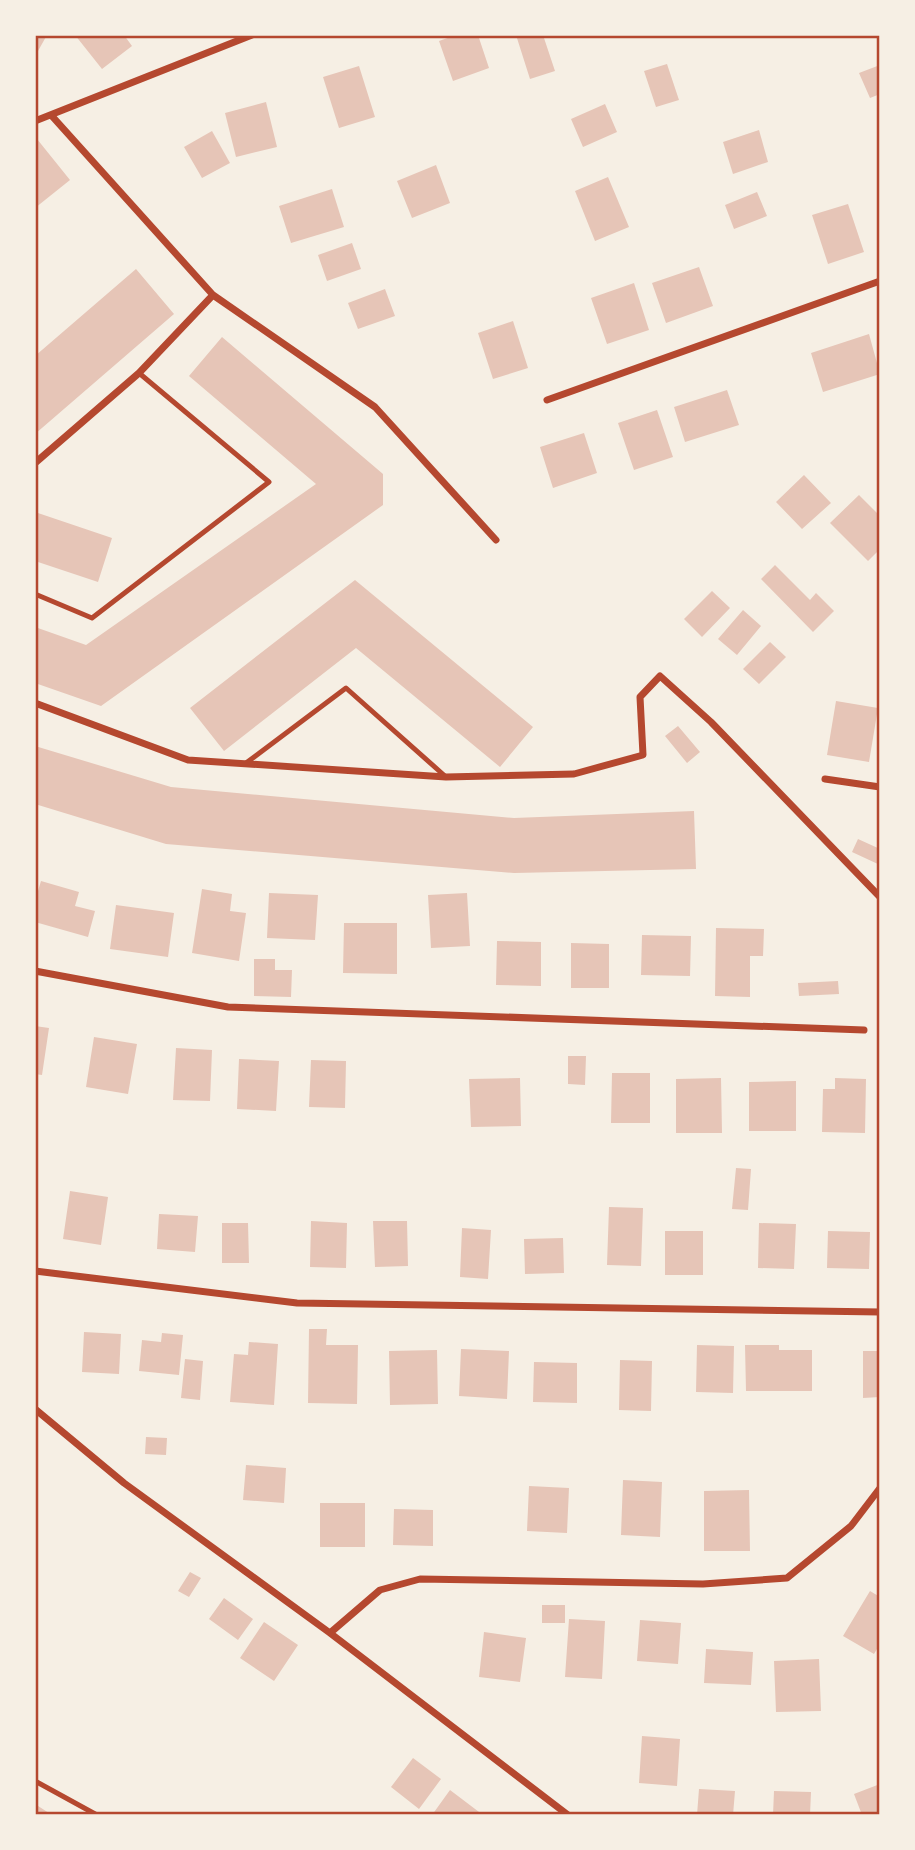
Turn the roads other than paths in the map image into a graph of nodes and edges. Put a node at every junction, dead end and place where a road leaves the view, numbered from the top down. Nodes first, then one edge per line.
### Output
1 (252, 35) edge
2 (51, 115) junction
3 (35, 121) edge
4 (880, 281) edge
5 (213, 295) junction
6 (139, 373) junction
7 (547, 400) dead end
8 (35, 463) edge
9 (496, 540) dead end
10 (35, 594) edge
11 (35, 703) edge
12 (244, 765) junction
13 (446, 777) junction
14 (825, 779) dead end
15 (880, 787) edge
16 (880, 897) edge
17 (35, 971) edge
18 (864, 1030) dead end
19 (35, 1271) edge
20 (880, 1311) edge
21 (35, 1409) edge
22 (880, 1488) edge
23 (330, 1633) junction
24 (35, 1781) edge
25 (97, 1815) edge
26 (568, 1815) edge

1 - 2 street
2 - 3 street
2 - 5 street
4 - 7 street
5 - 6 street
5 - 9 street
6 - 8 street
6 - 10 lane
11 - 12 street
12 - 13 street
12 - 13 lane
13 - 16 street
14 - 15 street
17 - 18 street
19 - 20 street
21 - 23 street
22 - 23 street
23 - 26 street
24 - 25 lane

